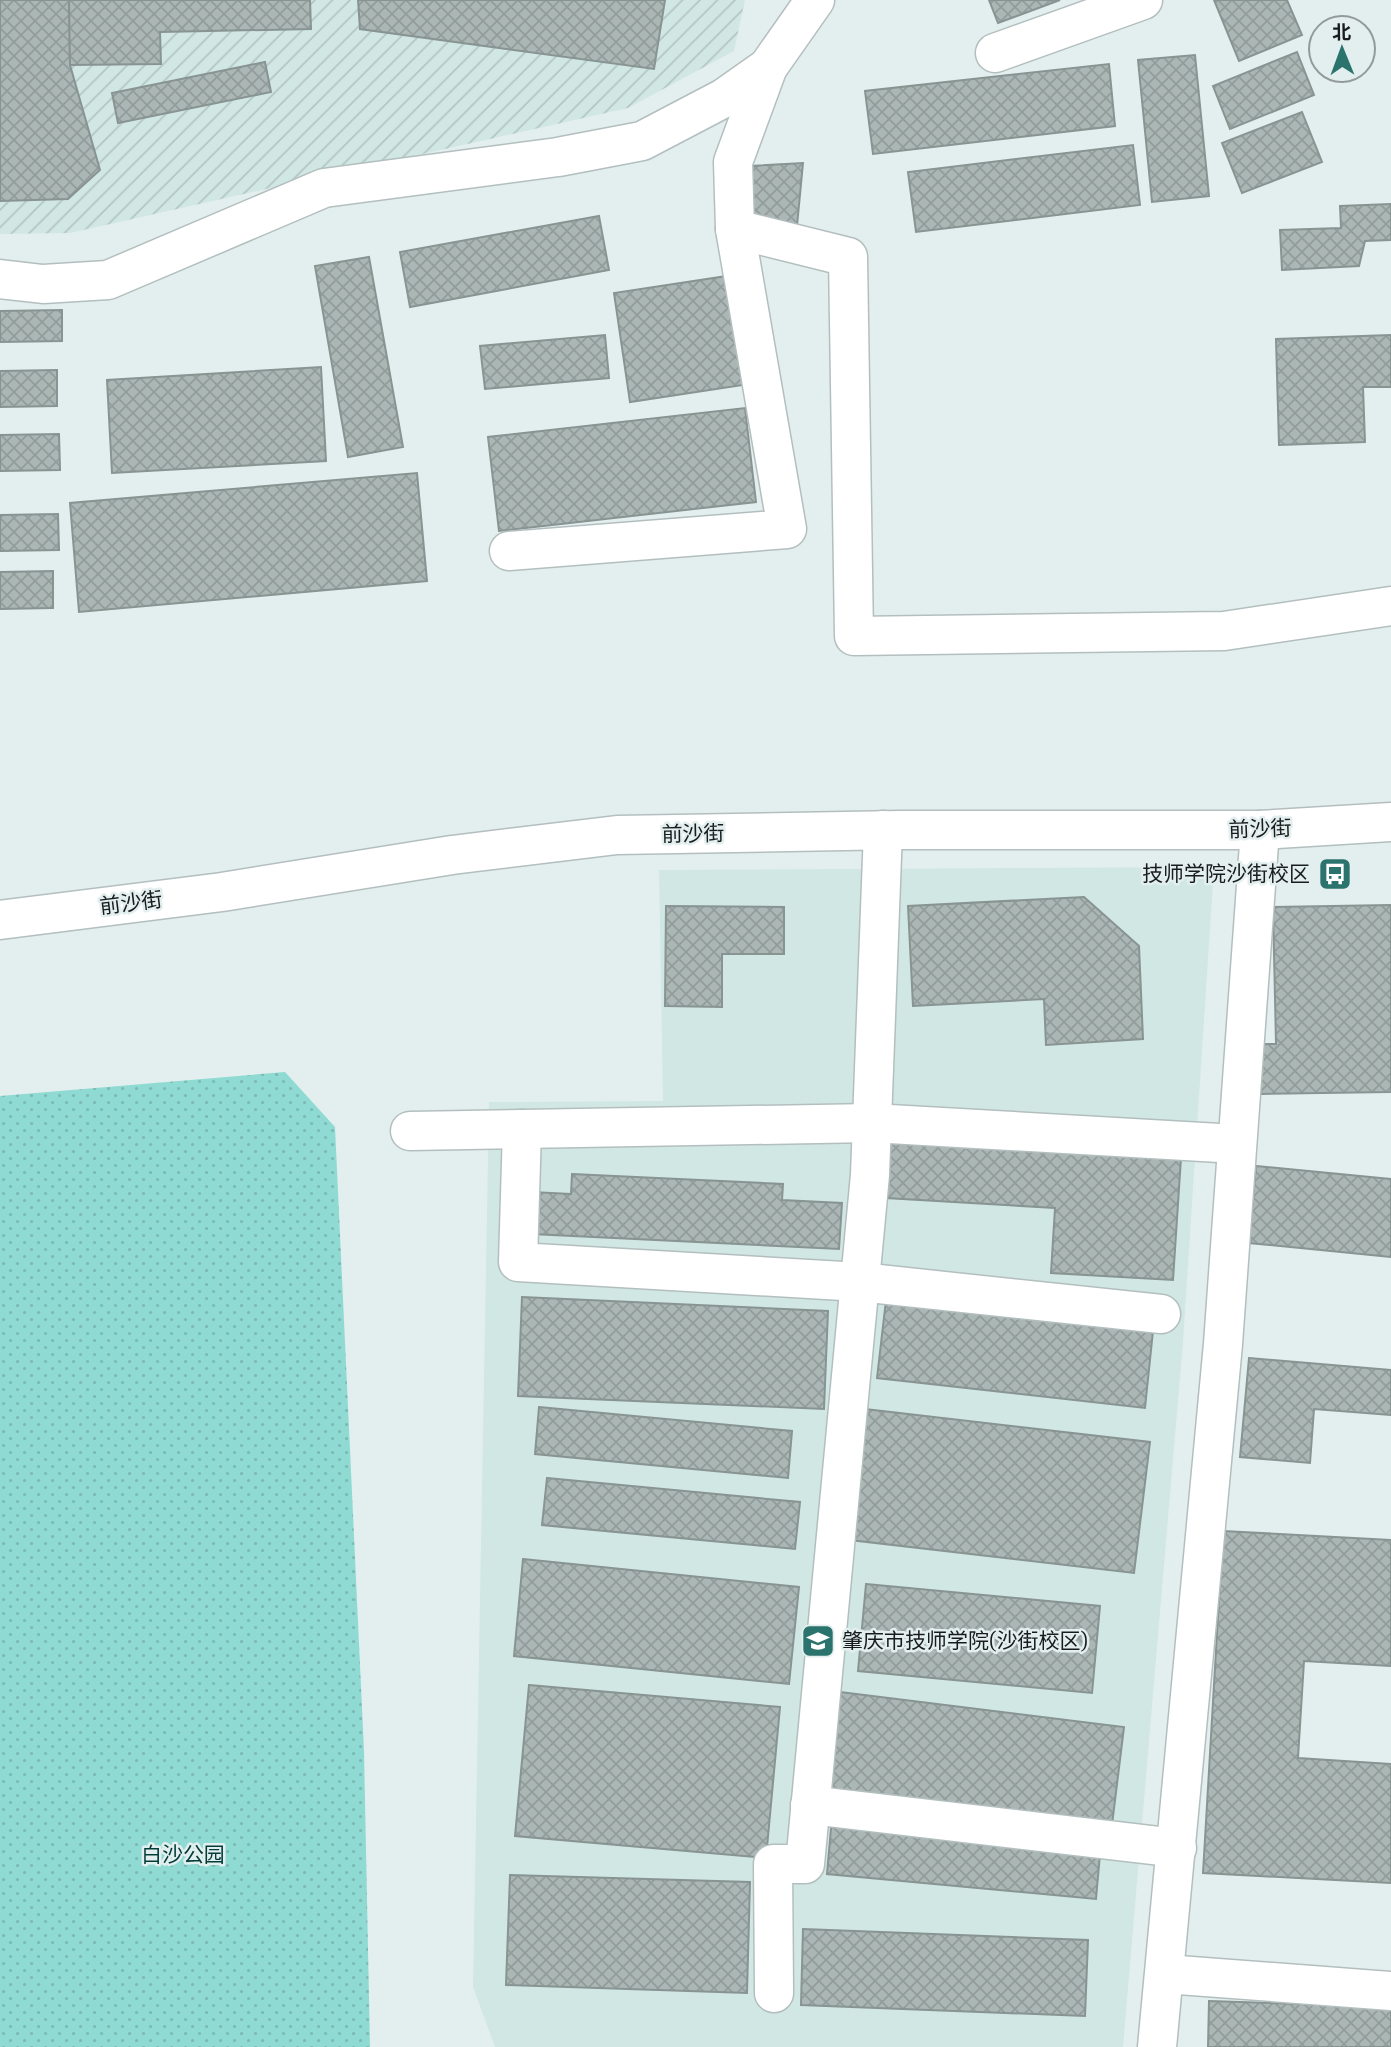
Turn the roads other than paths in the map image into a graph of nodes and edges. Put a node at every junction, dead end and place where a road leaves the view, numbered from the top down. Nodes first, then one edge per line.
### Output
1 (815, 0) edge
2 (1143, 0) edge
3 (995, 54) dead end
4 (768, 66) junction
5 (734, 229) junction
6 (0, 279) edge
7 (509, 551) dead end
8 (1391, 606) edge
9 (1391, 822) edge
10 (883, 830) junction
11 (1260, 830) junction
12 (0, 920) edge
13 (872, 1123) junction
14 (522, 1129) junction
15 (410, 1131) dead end
16 (1237, 1144) junction
17 (860, 1282) junction
18 (1161, 1314) dead end
19 (810, 1805) junction
20 (1177, 1848) junction
21 (1165, 1974) junction
22 (1391, 1990) edge
23 (774, 1993) dead end
24 (1157, 2047) edge

1 - 4 street
2 - 3 street
4 - 5 street
4 - 6 street
5 - 7 street
5 - 8 street
9 - 11 street, 前沙街
10 - 11 street, 前沙街
10 - 12 street, 前沙街
10 - 13 street
11 - 16 street
13 - 14 street
13 - 16 street
13 - 17 street
14 - 15 street
14 - 17 street
16 - 20 street
17 - 18 street
17 - 19 street
19 - 20 street
19 - 23 street
20 - 21 street
21 - 22 street
21 - 24 street

